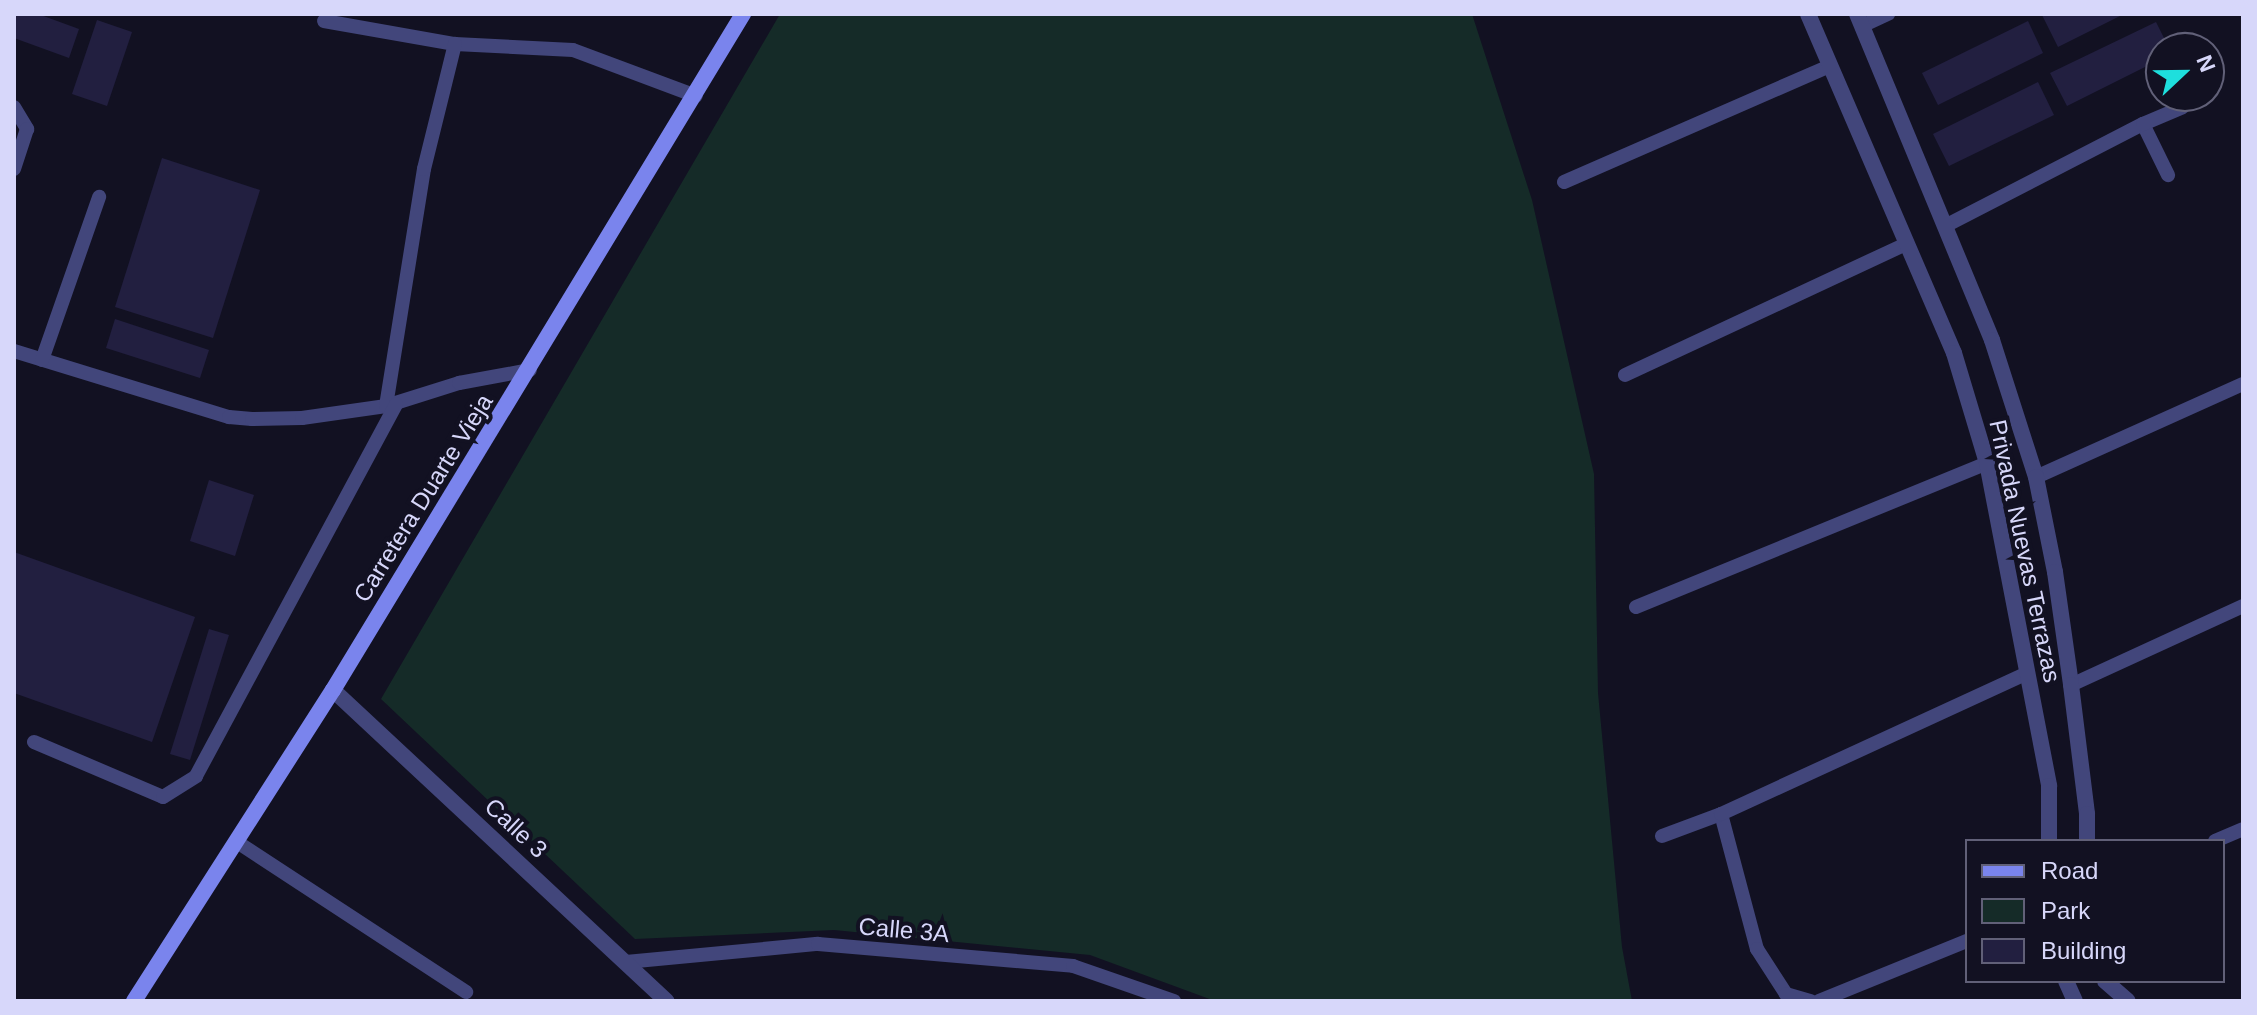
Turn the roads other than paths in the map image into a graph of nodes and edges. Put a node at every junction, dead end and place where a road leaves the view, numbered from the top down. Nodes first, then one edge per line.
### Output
1 (743, 14) edge
2 (1808, 14) edge
3 (1888, 14) edge
4 (1860, 20) edge
5 (324, 21) dead end
6 (455, 44) junction
7 (1829, 66) junction
8 (696, 96) junction
9 (14, 107) edge
10 (2171, 112) edge
11 (2143, 124) junction
12 (14, 169) edge
13 (2168, 175) dead end
14 (1564, 182) dead end
15 (99, 197) dead end
16 (1945, 226) junction
17 (1906, 244) junction
18 (14, 351) edge
19 (42, 360) junction
20 (530, 370) junction
21 (1625, 375) dead end
22 (2243, 384) edge
23 (391, 405) junction
24 (1987, 463) junction
25 (2036, 477) junction
26 (2243, 606) edge
27 (1636, 607) dead end
28 (2027, 673) junction
29 (2071, 685) junction
30 (333, 690) junction
31 (34, 742) dead end
32 (1721, 814) junction
33 (2243, 829) edge
34 (1662, 836) dead end
35 (2049, 839) edge
36 (2087, 839) edge
37 (2220, 839) edge
38 (237, 842) junction
39 (1965, 942) edge
40 (626, 962) junction
41 (2107, 983) edge
42 (466, 992) dead end
43 (134, 1001) edge
44 (667, 1001) edge
45 (1174, 1001) edge
46 (1811, 1001) edge
47 (1819, 1001) edge
48 (2128, 1001) edge

1 - 8 main road, Carretera Duarte Vieja
2 - 7 street, Privada Nuevas Terrazas
3 - 4 lane
4 - 16 street, Privada Nuevas Terrazas
5 - 6 lane
6 - 8 lane
6 - 23 lane
7 - 14 lane
7 - 17 street, Privada Nuevas Terrazas
8 - 20 main road, Carretera Duarte Vieja
9 - 12 lane
10 - 11 lane
11 - 13 lane
11 - 16 lane
15 - 19 lane
16 - 25 street, Privada Nuevas Terrazas
17 - 21 lane
17 - 24 street, Privada Nuevas Terrazas
18 - 19 lane
19 - 23 lane
20 - 23 lane
20 - 30 main road, Carretera Duarte Vieja
22 - 25 lane
23 - 31 lane
24 - 27 lane
24 - 28 street, Privada Nuevas Terrazas
25 - 29 street, Privada Nuevas Terrazas
26 - 29 lane
28 - 32 lane
28 - 35 street, Privada Nuevas Terrazas
29 - 36 street, Privada Nuevas Terrazas
30 - 38 main road, Carretera Duarte Vieja
30 - 40 street, Calle 3
32 - 34 lane
32 - 46 lane
33 - 37 lane
38 - 42 lane
38 - 43 main road, Carretera Duarte Vieja
39 - 47 lane
40 - 44 street, Calle 3
40 - 45 lane, Calle 3A
41 - 48 street

